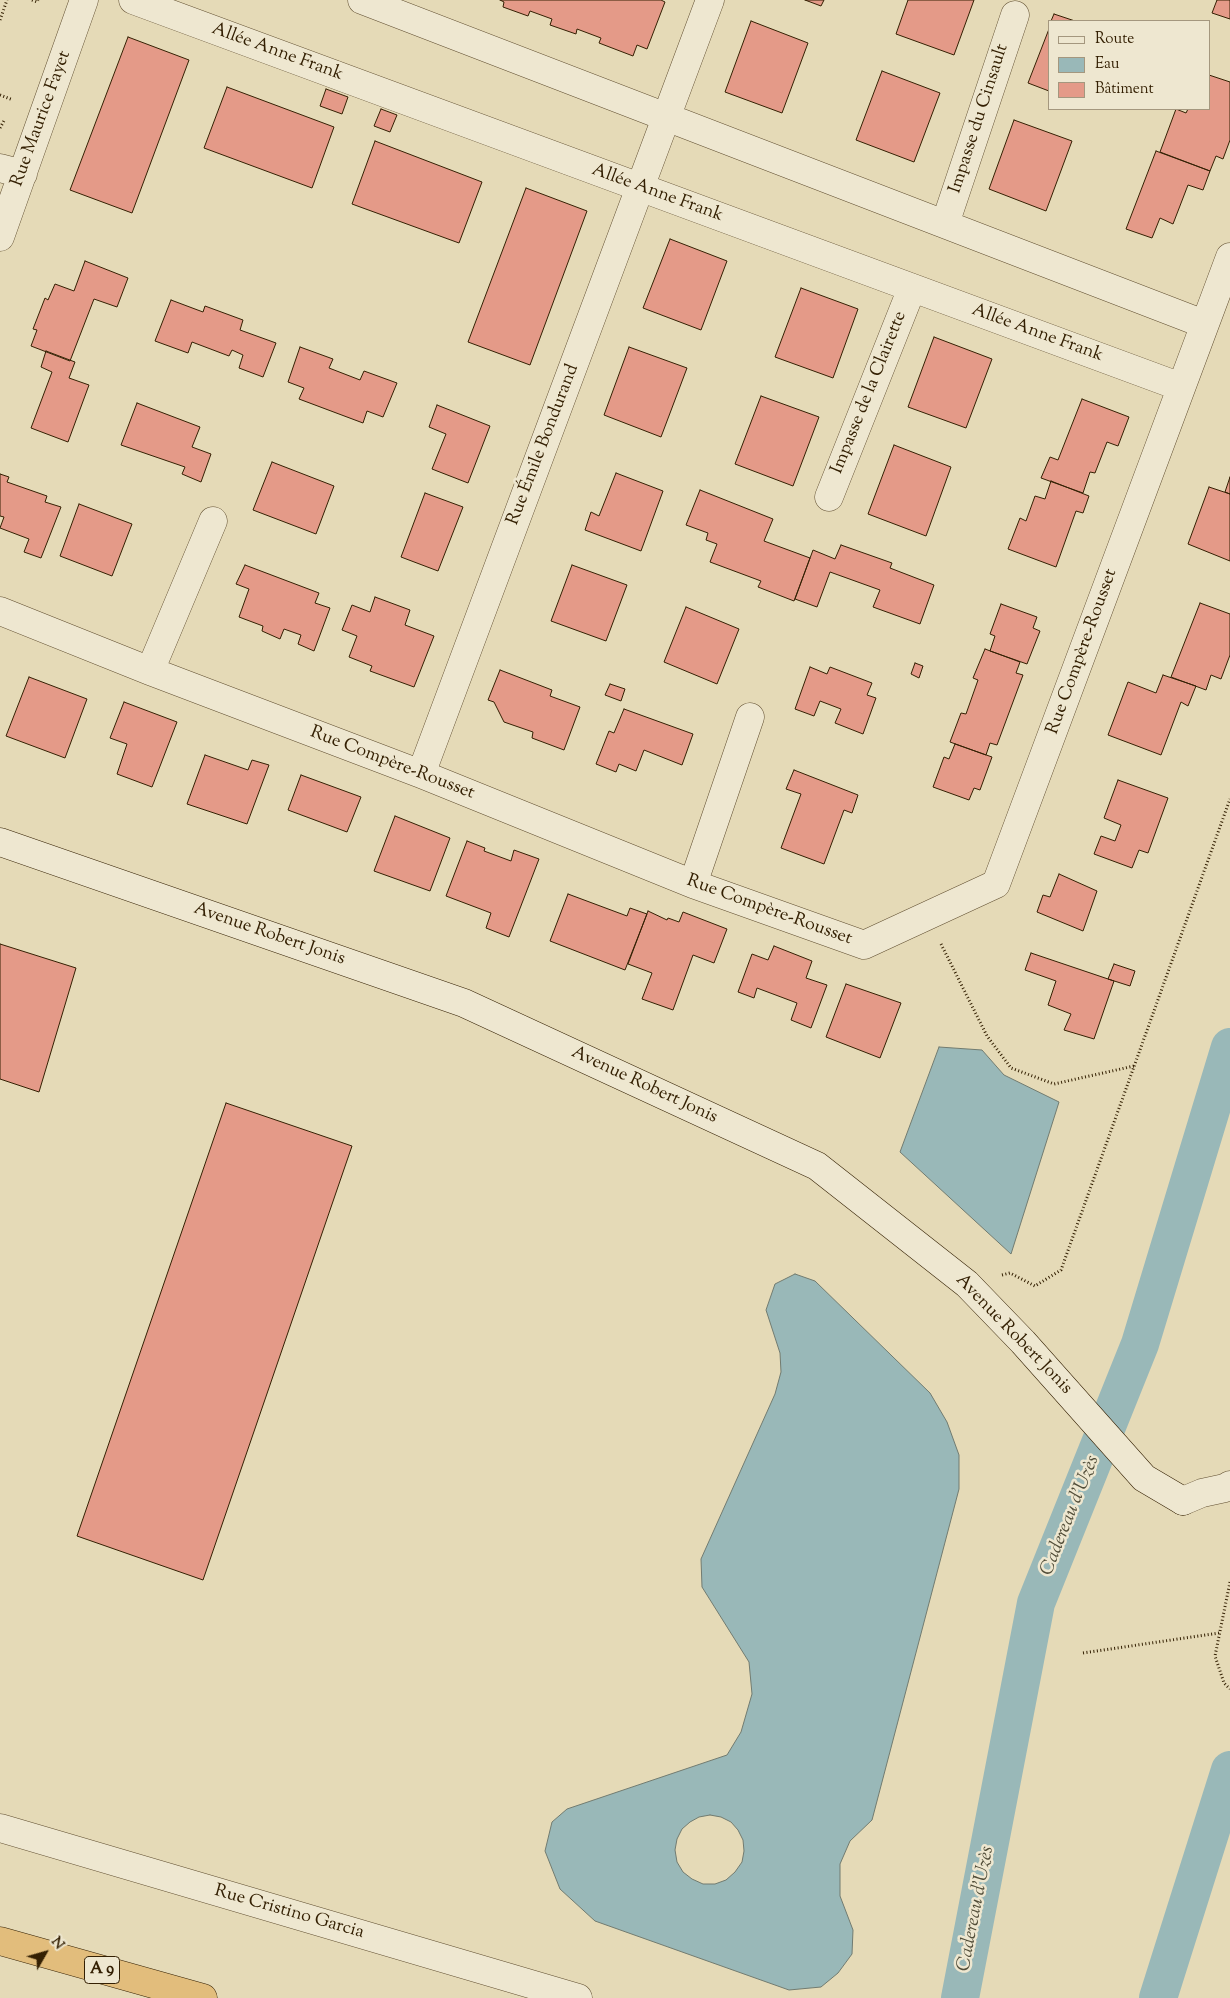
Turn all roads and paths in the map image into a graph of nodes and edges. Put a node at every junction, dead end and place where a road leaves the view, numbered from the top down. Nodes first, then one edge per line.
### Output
1 (8, 0) edge
2 (32, 0) edge
3 (38, 0) edge
4 (84, 0) edge
5 (133, 0) edge
6 (362, 0) edge
7 (710, 0) edge
8 (1015, 15) dead end
9 (0, 20) edge
10 (0, 95) edge
11 (15, 101) dead end
12 (667, 116) junction
13 (12, 171) edge
14 (641, 188) junction
15 (945, 224) junction
16 (0, 237) edge
17 (1230, 257) edge
18 (912, 288) junction
19 (1204, 324) junction
20 (1181, 388) junction
21 (829, 497) dead end
22 (213, 521) dead end
23 (0, 611) edge
24 (150, 671) junction
25 (750, 716) dead end
26 (421, 774) junction
27 (1230, 800) edge
28 (0, 842) edge
29 (693, 884) junction
30 (927, 917) junction
31 (1135, 1065) junction
32 (997, 1276) dead end
33 (1230, 1486) edge
34 (1230, 1582) edge
35 (1219, 1632) junction
36 (1082, 1653) dead end
37 (1230, 1689) edge
38 (0, 1828) edge
39 (0, 1941) edge
40 (204, 1998) edge
41 (578, 1998) edge

1 - 9 path
2 - 3 path
4 - 13 street, Rue Maurice Fayet
5 - 14 street, Allée Anne Frank
6 - 12 street
7 - 12 street, Rue Émile Bondurand
8 - 15 street, Impasse du Cinsault
10 - 11 path
12 - 14 street, Rue Émile Bondurand
12 - 15 street
13 - 16 street, Rue Maurice Fayet
14 - 18 street, Allée Anne Frank
14 - 26 street, Rue Émile Bondurand
15 - 19 street
17 - 19 street, Rue Compère-Rousset
18 - 20 street, Allée Anne Frank
18 - 21 street, Impasse de la Clairette
19 - 20 street, Rue Compère-Rousset
20 - 30 street, Rue Compère-Rousset
22 - 24 street
23 - 24 street, Rue Compère-Rousset
24 - 26 street, Rue Compère-Rousset
25 - 29 street
26 - 29 street, Rue Compère-Rousset
27 - 31 path
28 - 33 street, Avenue Robert Jonis
29 - 30 street, Rue Compère-Rousset
30 - 31 path
31 - 32 path
34 - 35 path
35 - 36 path
35 - 37 path
38 - 41 street, Rue Cristino Garcia
39 - 40 highway, A 9

